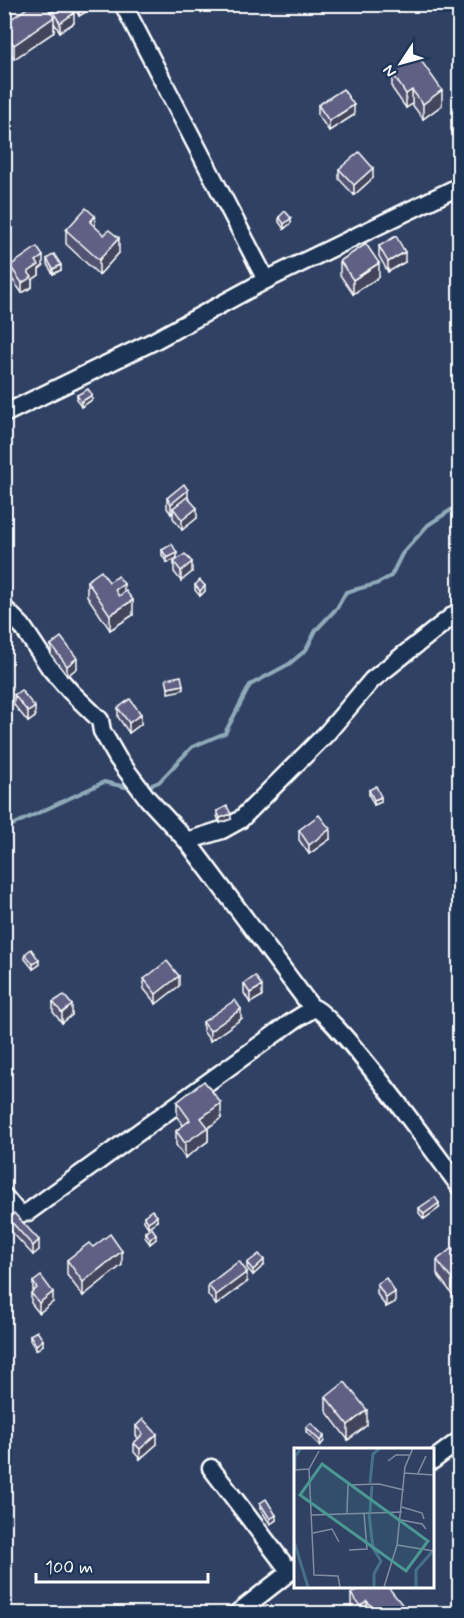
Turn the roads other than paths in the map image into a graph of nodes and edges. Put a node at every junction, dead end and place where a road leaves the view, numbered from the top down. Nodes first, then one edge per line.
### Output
1 (123, 4) edge
2 (459, 186) edge
3 (266, 280) junction
4 (4, 414) edge
5 (4, 608) edge
6 (459, 610) edge
7 (187, 841) junction
8 (310, 1010) junction
9 (459, 1187) edge
10 (4, 1196) edge
11 (459, 1440) edge
12 (434, 1459) edge
13 (211, 1468) dead end
14 (293, 1569) edge
15 (236, 1614) edge

1 - 3 street
2 - 3 street
3 - 4 street
5 - 7 street
6 - 7 street
7 - 8 street
8 - 9 street
8 - 10 street
11 - 12 street
13 - 14 street
14 - 15 street

